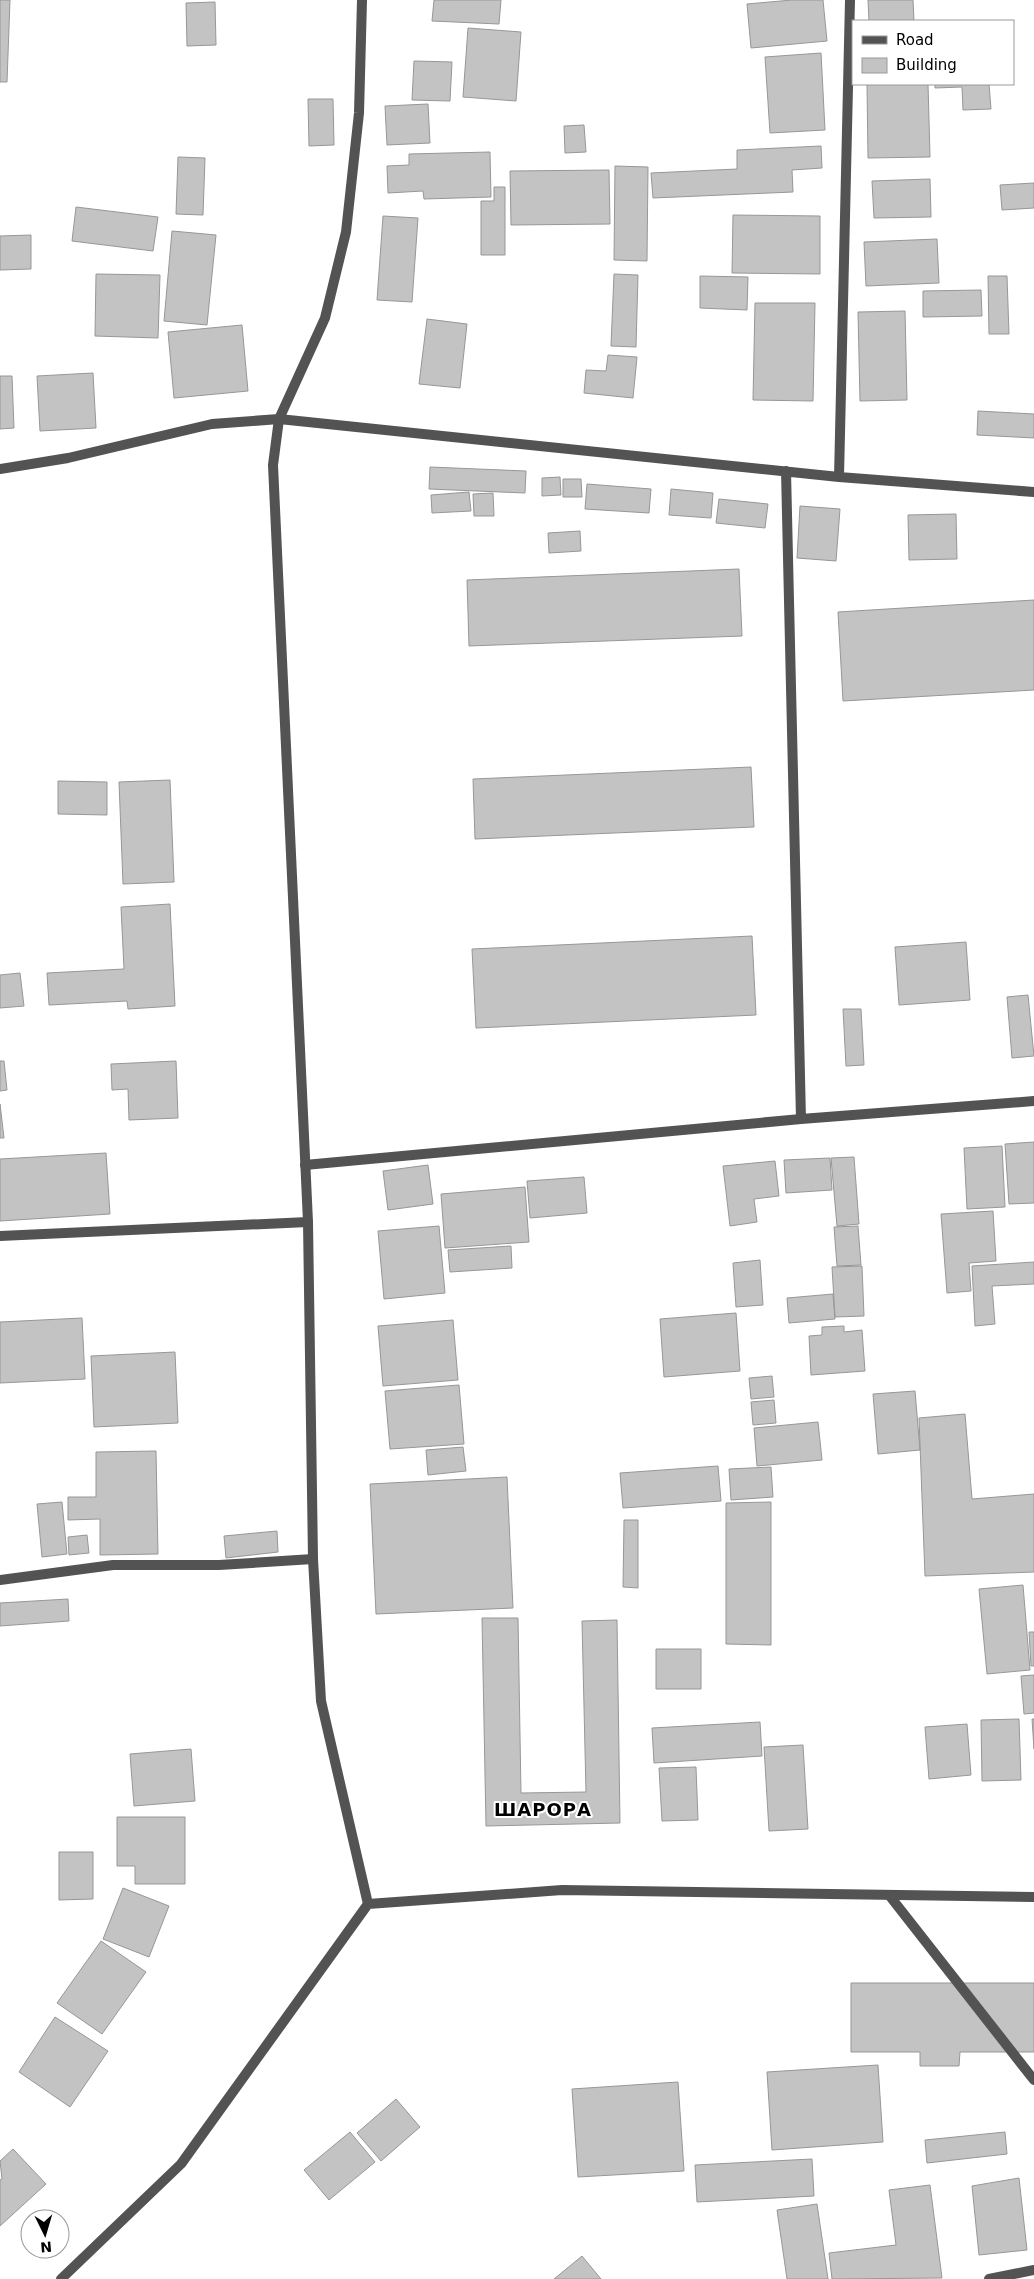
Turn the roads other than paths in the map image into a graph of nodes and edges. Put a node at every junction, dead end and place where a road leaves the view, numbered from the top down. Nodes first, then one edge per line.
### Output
1 (362, 0) edge
2 (850, 0) edge
3 (279, 419) junction
4 (0, 469) edge
5 (786, 471) junction
6 (839, 476) junction
7 (1034, 492) edge
8 (1034, 1101) edge
9 (801, 1119) junction
10 (305, 1165) junction
11 (308, 1222) junction
12 (0, 1236) edge
13 (313, 1559) junction
14 (0, 1580) edge
15 (889, 1895) junction
16 (1034, 1897) edge
17 (368, 1904) junction
18 (1034, 2080) edge
19 (1034, 2270) edge
20 (61, 2279) edge
21 (989, 2279) edge

1 - 3 street
2 - 6 street
3 - 4 street
3 - 5 street
3 - 10 street
5 - 6 street
5 - 9 street
6 - 7 street
8 - 9 street
9 - 10 street
10 - 11 street
11 - 12 street
11 - 13 street
13 - 14 street
13 - 17 street
15 - 16 street
15 - 17 street
15 - 18 street
17 - 20 street
19 - 21 street

